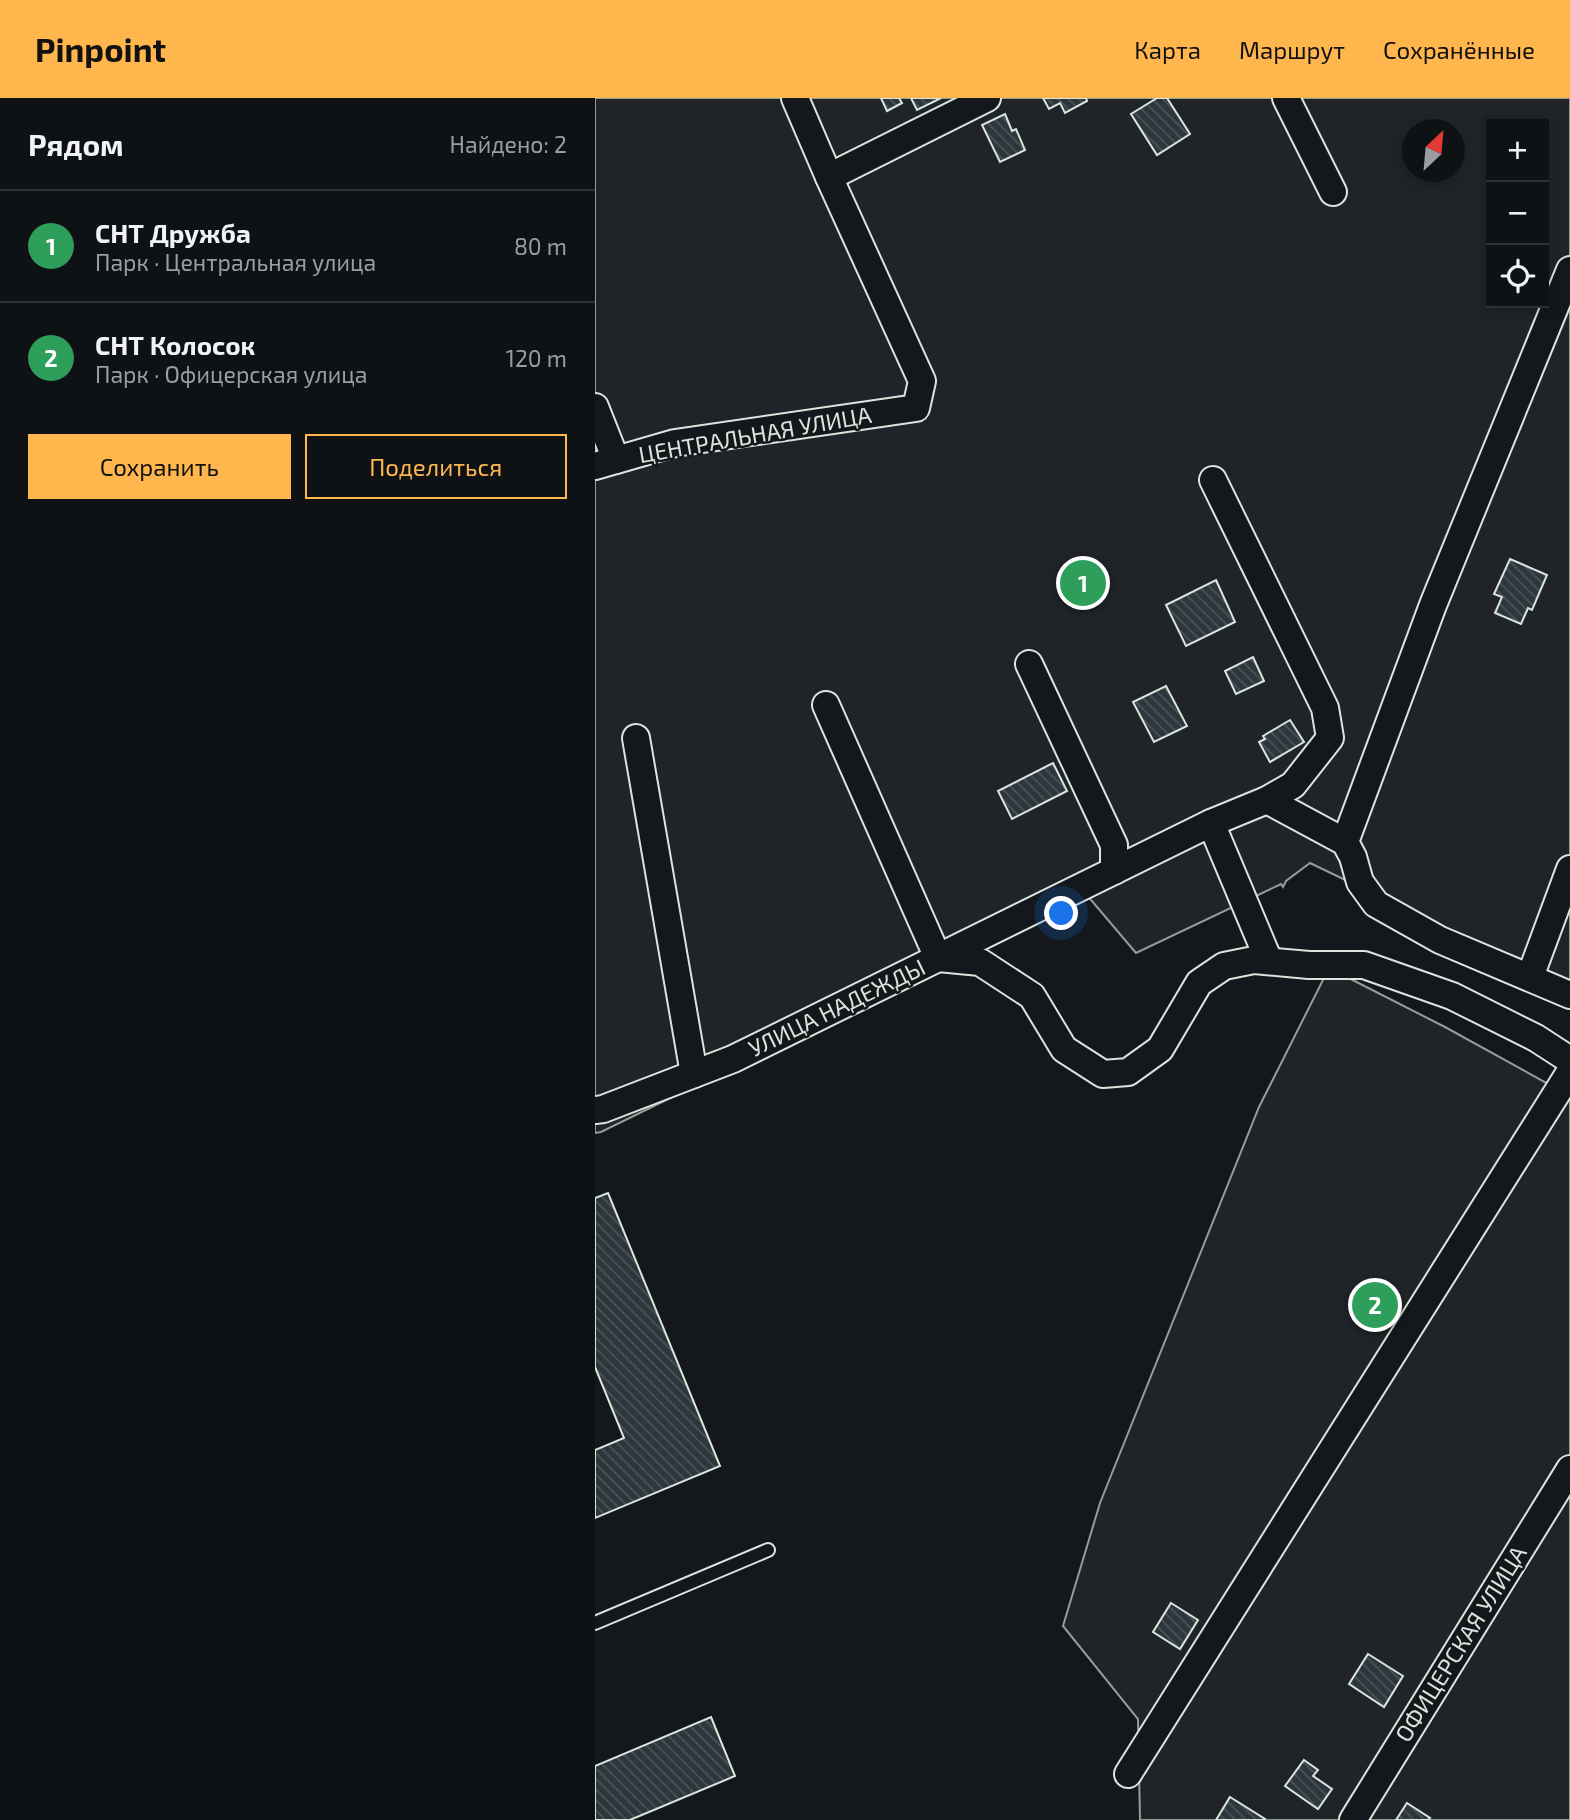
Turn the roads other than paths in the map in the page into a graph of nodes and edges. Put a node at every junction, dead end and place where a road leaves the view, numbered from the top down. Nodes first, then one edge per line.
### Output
1 (795, 98) edge
2 (987, 98) edge
3 (1286, 98) edge
4 (829, 177) junction
5 (1333, 192) dead end
6 (1570, 270) edge
7 (595, 407) edge
8 (606, 463) edge
9 (1213, 480) dead end
10 (1029, 664) dead end
11 (827, 705) dead end
12 (636, 738) dead end
13 (1267, 800) junction
14 (1212, 823) junction
15 (1345, 842) junction
16 (1570, 869) edge
17 (1114, 871) junction
18 (938, 958) junction
19 (1269, 961) junction
20 (1530, 977) junction
21 (1570, 995) edge
22 (1570, 1060) edge
23 (1570, 1072) edge
24 (694, 1074) junction
25 (595, 1110) edge
26 (1570, 1469) edge
27 (768, 1550) dead end
28 (595, 1623) edge
29 (1128, 1774) dead end
30 (1353, 1820) edge

1 - 4 street
2 - 4 street
3 - 5 street
4 - 8 street, ЦЕНТРАЛЬНАЯ УЛИЦА
6 - 15 street
7 - 8 street
9 - 13 street
10 - 17 street
11 - 18 street, УЛИЦА НАДЕЖДЫ
12 - 24 street
13 - 14 street
13 - 15 street
14 - 17 street
14 - 19 street
15 - 20 street
16 - 20 street
17 - 18 street
18 - 19 street
18 - 24 street, УЛИЦА НАДЕЖДЫ
19 - 22 street
20 - 21 street
23 - 29 street
24 - 25 street, УЛИЦА НАДЕЖДЫ
26 - 30 street, ОФИЦЕРСКАЯ УЛИЦА
27 - 28 lane

